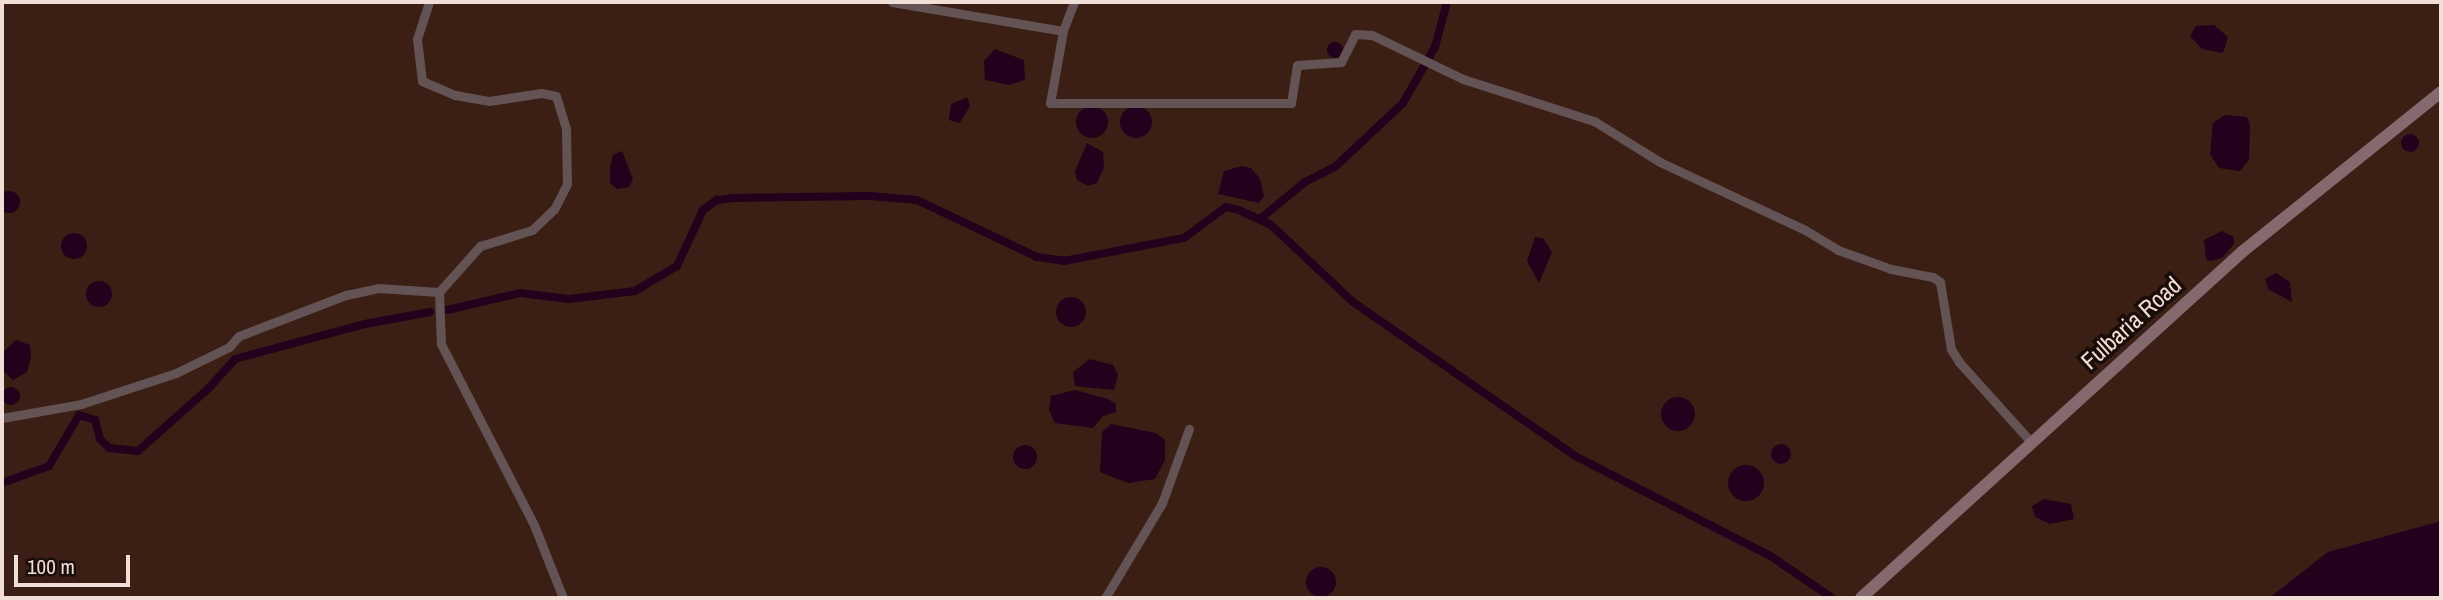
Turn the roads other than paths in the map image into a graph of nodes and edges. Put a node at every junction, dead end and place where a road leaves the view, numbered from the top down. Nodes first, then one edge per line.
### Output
1 (429, 2) edge
2 (892, 2) edge
3 (1074, 2) edge
4 (1063, 31) junction
5 (2441, 92) edge
6 (439, 292) junction
7 (2, 418) edge
8 (1189, 429) dead end
9 (2031, 442) junction
10 (1862, 597) edge
11 (563, 598) edge
12 (1105, 598) edge

1 - 6 street
2 - 4 street
3 - 4 street
4 - 9 street
5 - 9 main road, Fulbaria Road
6 - 7 street
6 - 11 street
8 - 12 street
9 - 10 main road, Fulbaria Road

